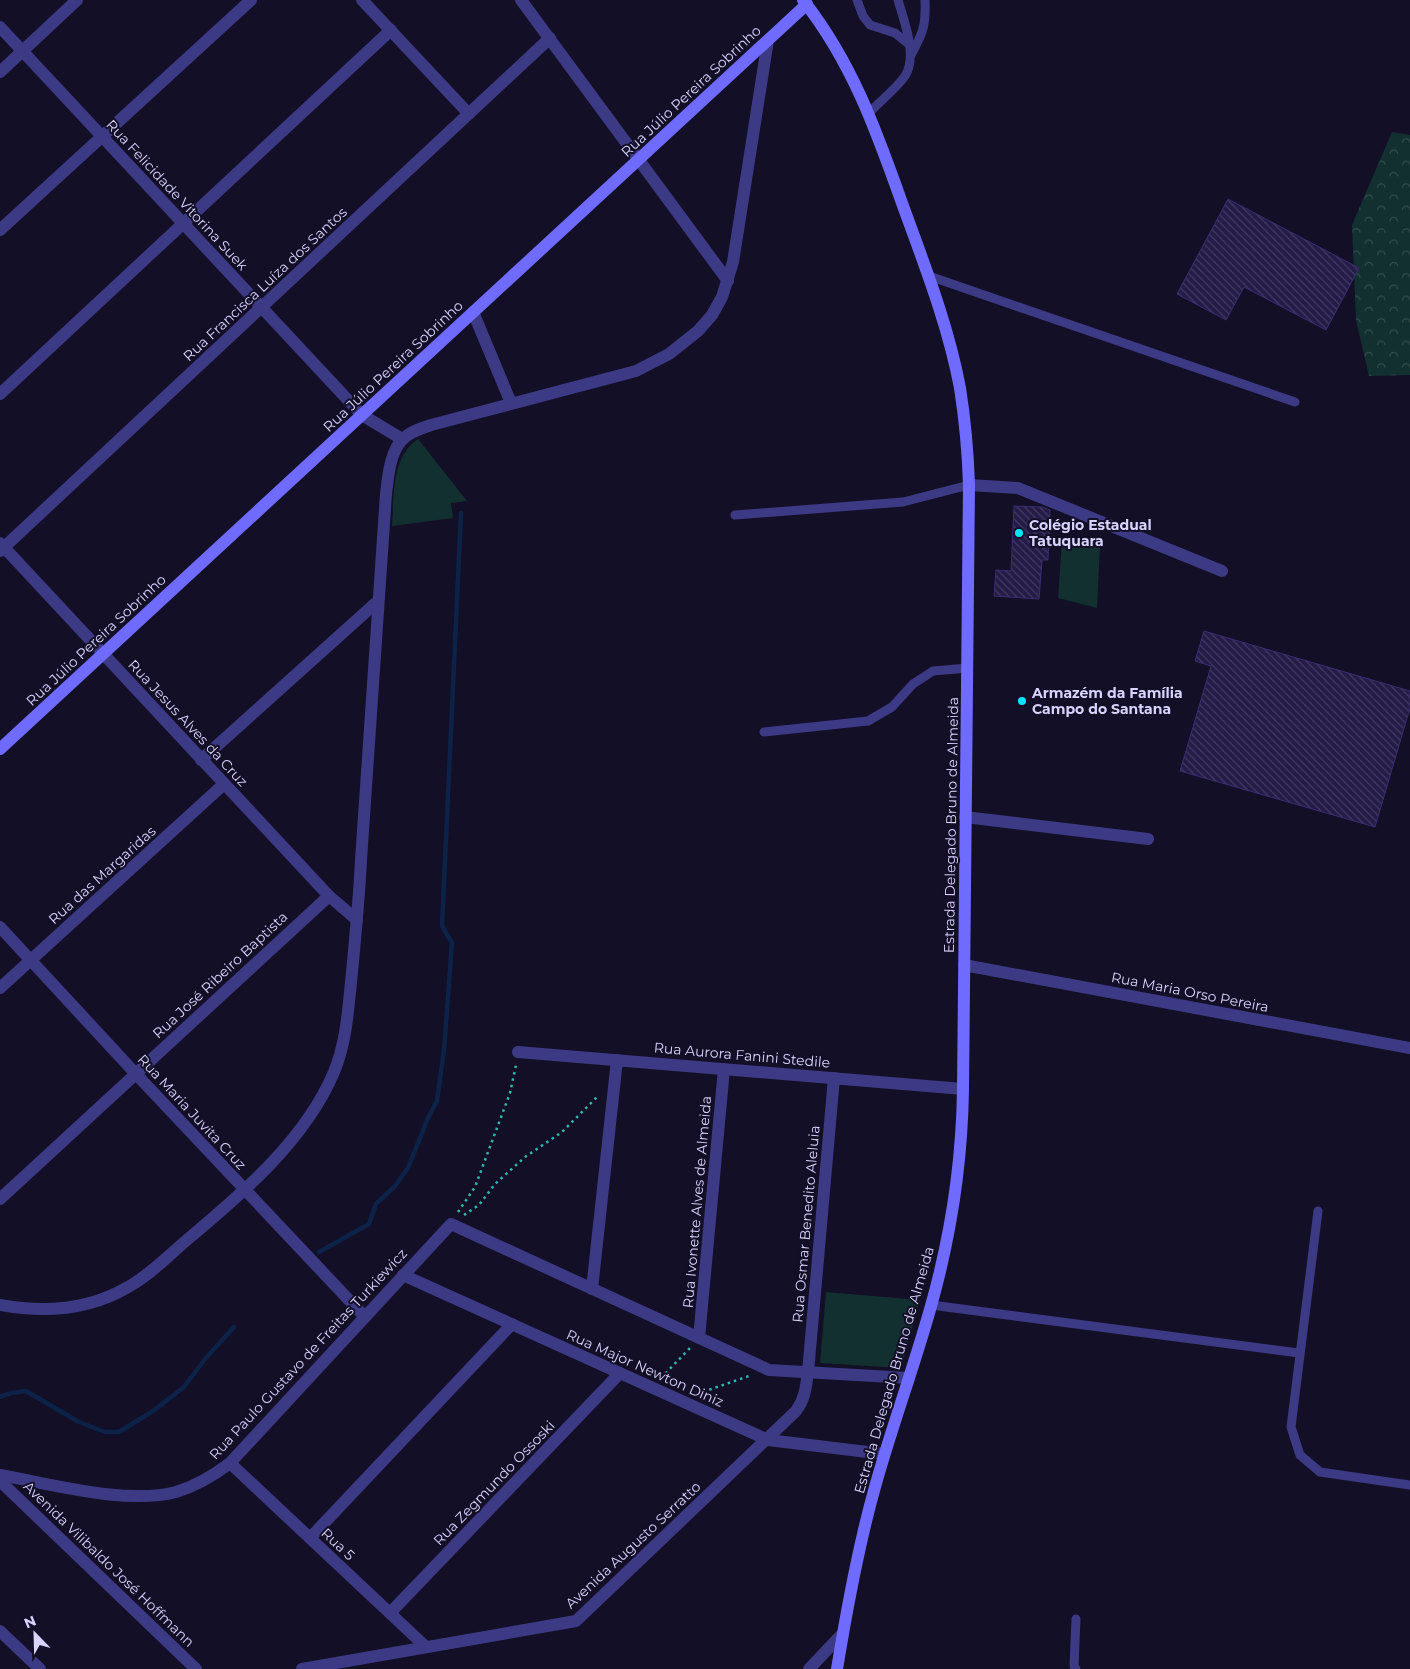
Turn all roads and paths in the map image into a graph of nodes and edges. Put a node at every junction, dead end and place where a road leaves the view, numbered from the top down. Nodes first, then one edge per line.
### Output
1 (77, 0) edge
2 (251, 0) edge
3 (362, 0) edge
4 (521, 0) edge
5 (857, 0) edge
6 (898, 0) edge
7 (925, 0) edge
8 (805, 2) edge
9 (0, 27) edge
10 (391, 30) junction
11 (550, 38) junction
12 (768, 40) junction
13 (910, 45) junction
14 (22, 51) junction
15 (911, 56) junction
16 (0, 72) edge
17 (868, 112) junction
18 (468, 114) junction
19 (102, 137) junction
20 (639, 159) junction
21 (183, 223) junction
22 (0, 230) edge
23 (929, 276) junction
24 (728, 281) junction
25 (262, 307) junction
26 (473, 312) junction
27 (0, 394) edge
28 (1294, 402) dead end
29 (511, 403) junction
30 (362, 415) junction
31 (402, 439) junction
32 (969, 486) junction
33 (735, 515) dead end
34 (1, 547) edge
35 (1222, 571) dead end
36 (378, 601) junction
37 (104, 653) junction
38 (968, 668) junction
39 (764, 732) dead end
40 (0, 749) edge
41 (201, 760) junction
42 (224, 784) junction
43 (965, 817) junction
44 (1148, 839) dead end
45 (329, 896) junction
46 (358, 920) junction
47 (0, 927) edge
48 (31, 959) junction
49 (964, 965) junction
50 (0, 988) edge
51 (1410, 1048) edge
52 (518, 1052) joint
53 (617, 1060) junction
54 (724, 1069) junction
55 (135, 1073) junction
56 (615, 1078) junction
57 (834, 1078) junction
58 (964, 1089) junction
59 (245, 1190) junction
60 (0, 1199) edge
61 (1318, 1211) dead end
62 (451, 1224) junction
63 (403, 1275) junction
64 (592, 1288) junction
65 (0, 1305) edge
66 (931, 1305) junction
67 (365, 1317) junction
68 (512, 1324) junction
69 (699, 1338) junction
70 (1299, 1354) junction
71 (770, 1370) junction
72 (808, 1372) junction
73 (620, 1373) junction
74 (909, 1378) junction
75 (652, 1388) junction
76 (679, 1400) junction
77 (768, 1440) junction
78 (884, 1454) junction
79 (230, 1463) junction
80 (0, 1475) edge
81 (0, 1481) edge
82 (1410, 1485) edge
83 (310, 1538) junction
84 (390, 1613) junction
85 (1076, 1619) dead end
86 (0, 1631) edge
87 (843, 1633) junction
88 (426, 1647) junction
89 (40, 1669) edge
90 (196, 1669) edge
91 (302, 1669) edge
92 (809, 1669) edge
93 (837, 1669) edge
94 (1076, 1669) edge

1 - 14 street
2 - 19 street
3 - 10 street
4 - 11 street
5 - 13 lane
6 - 13 lane
7 - 15 lane
8 - 12 main road, Rua Júlio Pereira Sobrinho
8 - 17 main road, Estrada Delegado Bruno de Almeida
9 - 14 street, Rua Felicidade Vitorina Suek
10 - 18 street
10 - 21 street
11 - 18 street, Rua Francisca Luíza dos Santos
11 - 20 street
12 - 20 main road, Rua Júlio Pereira Sobrinho
12 - 24 street
13 - 15 lane
14 - 16 street
14 - 19 street, Rua Felicidade Vitorina Suek
15 - 17 lane
17 - 23 main road, Estrada Delegado Bruno de Almeida
18 - 25 street, Rua Francisca Luíza dos Santos
19 - 21 street, Rua Felicidade Vitorina Suek
19 - 22 street
20 - 24 street
20 - 26 main road, Rua Júlio Pereira Sobrinho
21 - 25 street, Rua Felicidade Vitorina Suek
21 - 27 street
23 - 28 lane
23 - 32 main road, Estrada Delegado Bruno de Almeida
24 - 29 street
25 - 30 street, Rua Felicidade Vitorina Suek
25 - 34 street, Rua Francisca Luíza dos Santos
26 - 29 street
26 - 30 main road, Rua Júlio Pereira Sobrinho
29 - 31 street
30 - 31 street, Rua Felicidade Vitorina Suek
30 - 37 main road, Rua Júlio Pereira Sobrinho
31 - 36 street
32 - 33 lane
32 - 35 street
32 - 38 main road, Estrada Delegado Bruno de Almeida
34 - 37 street, Rua Jesus Alves da Cruz
36 - 41 street
36 - 46 street
37 - 40 main road, Rua Júlio Pereira Sobrinho
37 - 41 street, Rua Jesus Alves da Cruz
38 - 39 lane
38 - 43 main road, Estrada Delegado Bruno de Almeida
41 - 42 street, Rua Jesus Alves da Cruz
42 - 45 street, Rua Jesus Alves da Cruz
42 - 48 street, Rua das Margaridas
43 - 44 street
43 - 49 main road, Estrada Delegado Bruno de Almeida
45 - 46 street, Rua Jesus Alves da Cruz
45 - 55 street, Rua José Ribeiro Baptista
46 - 59 street
47 - 48 street, Rua Maria Juvita Cruz
48 - 50 street, Rua das Margaridas
48 - 55 street, Rua Maria Juvita Cruz
49 - 51 street, Rua Maria Orso Pereira
49 - 58 main road, Estrada Delegado Bruno de Almeida
52 - 53 street, Rua Aurora Fanini Stedile
52 - 62 path
53 - 54 street, Rua Aurora Fanini Stedile
53 - 56 street
54 - 57 street, Rua Aurora Fanini Stedile
54 - 69 street, Rua Ivonette Alves de Almeida
55 - 59 street, Rua Maria Juvita Cruz
55 - 60 street, Rua José Ribeiro Baptista
56 - 62 path
56 - 64 street
57 - 58 street, Rua Aurora Fanini Stedile
57 - 72 street, Rua Osmar Benedito Aleluia
58 - 66 main road, Estrada Delegado Bruno de Almeida
59 - 65 street
59 - 67 street, Rua Maria Juvita Cruz
61 - 70 lane
62 - 63 street, Rua Paulo Gustavo de Freitas Turkiewicz
62 - 64 street
63 - 67 street, Rua Paulo Gustavo de Freitas Turkiewicz
63 - 68 street, Rua Major Newton Diniz
64 - 69 street
66 - 70 lane
66 - 74 main road, Estrada Delegado Bruno de Almeida
67 - 79 street, Rua Paulo Gustavo de Freitas Turkiewicz
68 - 73 street, Rua Major Newton Diniz
68 - 83 street
69 - 71 street
69 - 75 path
70 - 82 lane
71 - 72 street
71 - 76 path
72 - 74 street
72 - 77 street, Avenida Augusto Serratto
73 - 75 street, Rua Major Newton Diniz
73 - 84 street, Rua Zegmundo Ossoski
74 - 78 main road, Estrada Delegado Bruno de Almeida
75 - 76 street, Rua Major Newton Diniz
76 - 77 street, Rua Major Newton Diniz
77 - 78 street, Rua Major Newton Diniz
77 - 88 street, Avenida Augusto Serratto
78 - 87 main road, Estrada Delegado Bruno de Almeida
79 - 80 street, Rua Paulo Gustavo de Freitas Turkiewicz
79 - 83 street, Rua 5
81 - 90 street, Avenida Vilibaldo José Hoffmann
83 - 84 street, Rua 5
84 - 88 street, Rua 5
85 - 94 lane
86 - 89 street
87 - 92 street
87 - 93 main road, Estrada Delegado Bruno de Almeida
88 - 91 street, Avenida Augusto Serratto

